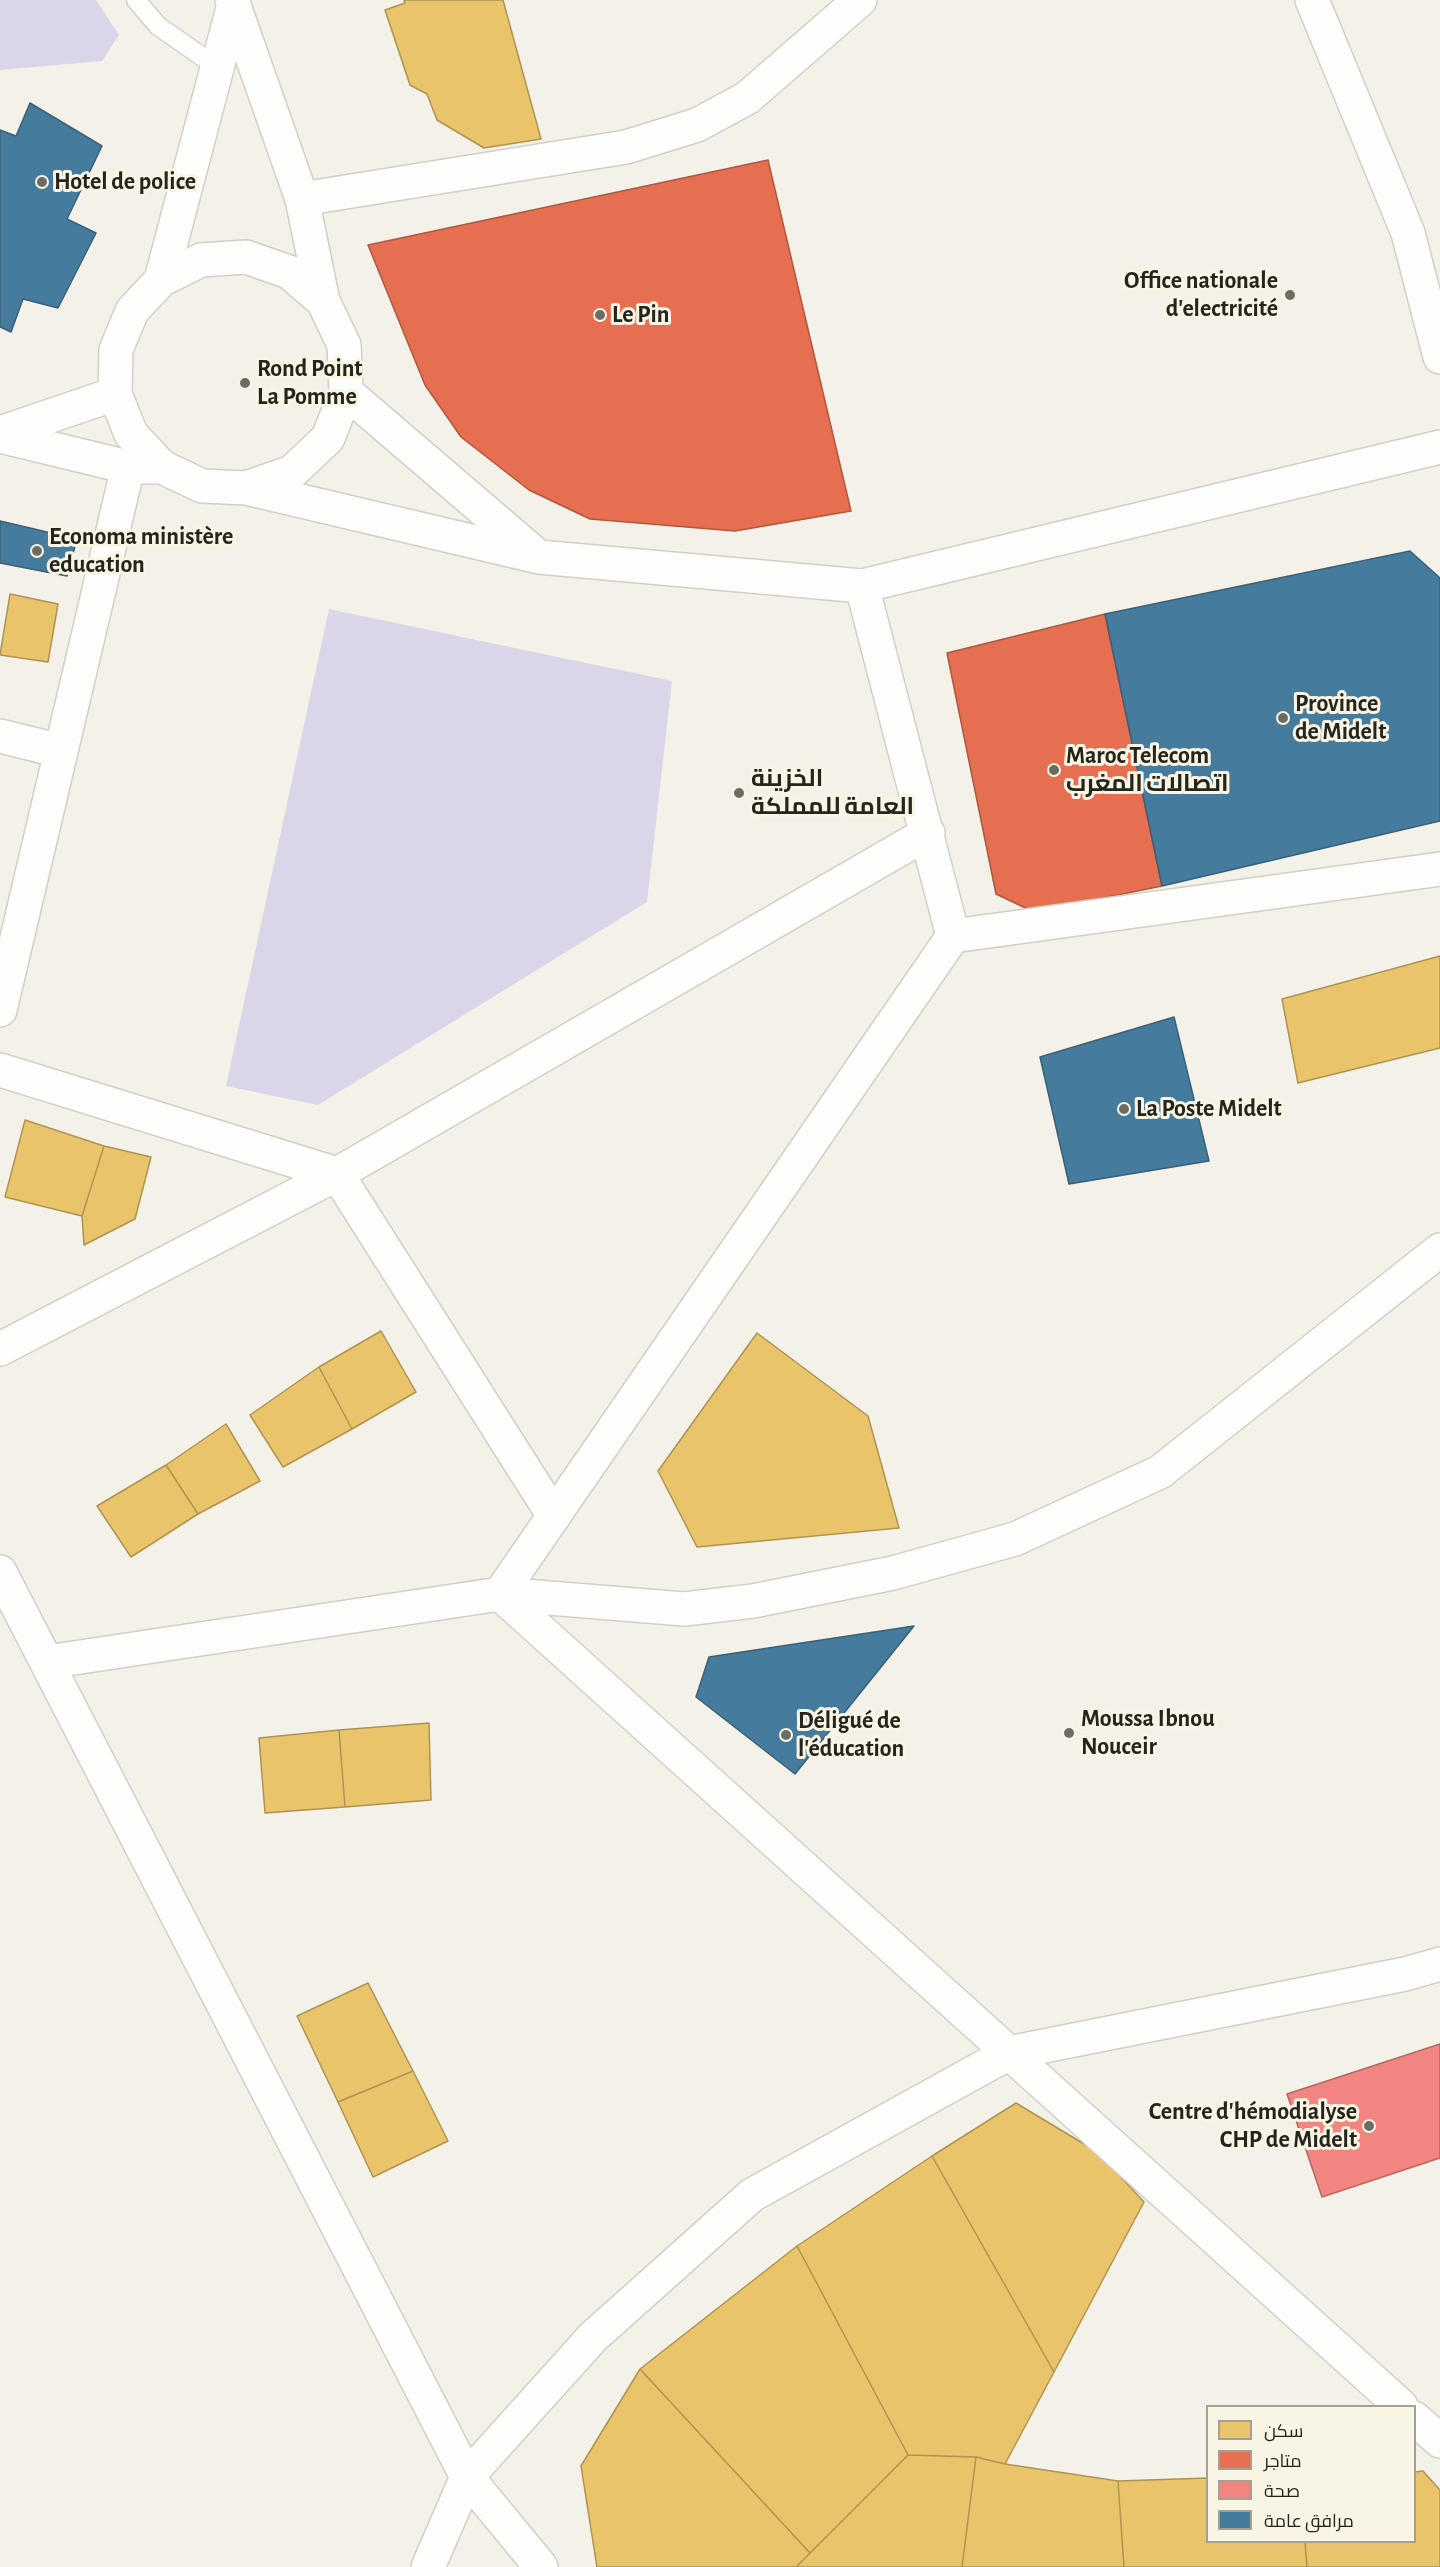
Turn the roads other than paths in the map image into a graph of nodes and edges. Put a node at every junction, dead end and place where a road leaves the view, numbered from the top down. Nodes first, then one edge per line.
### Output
1 (136, 0) edge
2 (860, 0) edge
3 (1312, 0) edge
4 (233, 2) edge
5 (217, 67) junction
6 (302, 200) junction
7 (161, 280) junction
8 (323, 301) junction
9 (1440, 357) edge
10 (346, 392) junction
11 (115, 394) junction
12 (0, 434) edge
13 (1440, 447) edge
14 (128, 467) junction
15 (162, 467) junction
16 (246, 488) junction
17 (539, 557) junction
18 (862, 586) junction
19 (0, 736) edge
20 (61, 752) junction
21 (928, 833) junction
22 (1440, 868) edge
23 (953, 936) junction
24 (0, 1010) edge
25 (0, 1070) edge
26 (337, 1174) junction
27 (1440, 1250) edge
28 (0, 1349) edge
29 (554, 1515) junction
30 (0, 1572) edge
31 (500, 1594) junction
32 (46, 1662) junction
33 (1440, 1964) edge
34 (1009, 2053) junction
35 (1400, 2405) edge
36 (1416, 2420) edge
37 (1440, 2441) edge
38 (467, 2477) junction
39 (428, 2567) edge
40 (541, 2567) edge

1 - 5 lane
2 - 6 street
3 - 9 street
4 - 5 street
4 - 6 street
5 - 7 street
6 - 8 street
7 - 8 street
7 - 11 street
8 - 10 street
10 - 16 street
10 - 17 street
11 - 12 street
11 - 15 street
12 - 14 street
13 - 18 street
14 - 15 street
14 - 20 street
15 - 16 street
16 - 17 street
17 - 18 street
18 - 21 street
19 - 20 street
20 - 24 street
21 - 23 street
21 - 26 street
22 - 23 street
23 - 29 street
25 - 26 street
26 - 28 street
26 - 29 street
27 - 31 street
29 - 31 street
30 - 32 street
31 - 32 street
31 - 34 street
32 - 38 street
33 - 34 street
34 - 35 street
34 - 38 street
36 - 37 street
38 - 39 street
38 - 40 street

